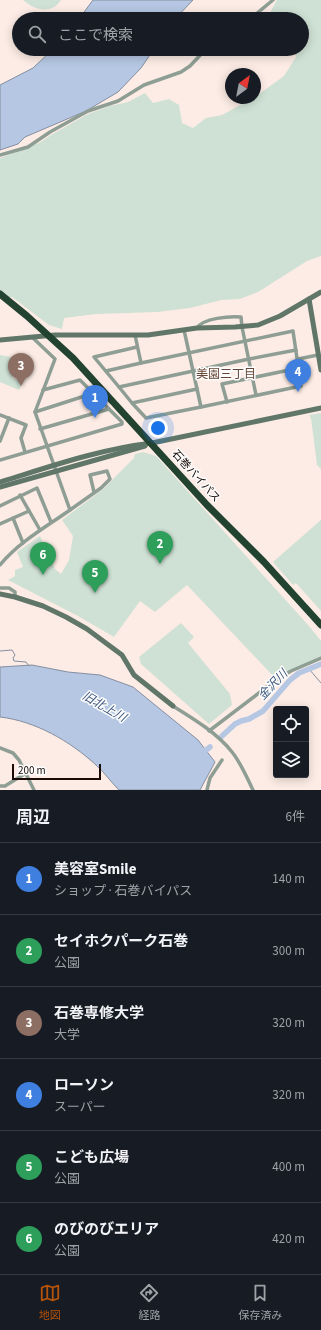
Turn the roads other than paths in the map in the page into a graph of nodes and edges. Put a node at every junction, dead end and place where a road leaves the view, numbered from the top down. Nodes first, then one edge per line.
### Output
1 (273, 0) edge
2 (258, 12) edge
3 (199, 56) edge
4 (0, 155) edge
5 (321, 288) edge
6 (319, 293) edge
7 (0, 294) edge
8 (309, 298) junction
9 (242, 327) junction
10 (198, 328) junction
11 (184, 330) junction
12 (135, 335) junction
13 (32, 336) junction
14 (0, 340) edge
15 (245, 341) junction
16 (137, 347) junction
17 (296, 350) junction
18 (190, 353) junction
19 (320, 355) edge
20 (249, 359) junction
21 (298, 359) junction
22 (141, 363) junction
23 (299, 368) junction
24 (321, 370) edge
25 (106, 371) junction
26 (193, 371) junction
27 (253, 377) junction
28 (119, 387) junction
29 (197, 389) junction
30 (43, 390) junction
31 (94, 393) junction
32 (256, 395) junction
33 (227, 402) junction
34 (132, 403) junction
35 (201, 407) junction
36 (321, 408) edge
37 (109, 409) junction
38 (35, 412) junction
39 (0, 414) edge
40 (9, 418) junction
41 (40, 429) junction
42 (1, 434) edge
43 (0, 441) edge
44 (152, 443) junction
45 (47, 446) junction
46 (25, 452) junction
47 (0, 460) edge
48 (54, 468) junction
49 (0, 482) edge
50 (0, 487) edge
51 (94, 492) junction
52 (20, 495) junction
53 (0, 506) edge
54 (70, 510) junction
55 (29, 511) junction
56 (13, 518) junction
57 (51, 522) junction
58 (0, 524) edge
59 (40, 530) junction
60 (23, 544) junction
61 (0, 565) edge
62 (0, 588) edge
63 (0, 594) edge
64 (15, 597) junction
65 (321, 625) edge
66 (321, 658) edge
67 (173, 706) joint
68 (209, 731) junction
69 (0, 748) edge
70 (222, 760) dead end
71 (26, 773) junction
72 (0, 786) edge
73 (34, 790) edge
74 (207, 790) edge
75 (253, 790) edge

1 - 2 street
3 - 4 street
5 - 6 street
6 - 8 street
7 - 44 highway, 石巻バイパス
8 - 9 street
8 - 19 street
9 - 10 street
9 - 10 street
9 - 15 street
10 - 11 street
11 - 12 street
11 - 18 street
12 - 13 street
12 - 16 street
13 - 14 street
13 - 30 street
15 - 17 street
15 - 18 street
15 - 20 street
16 - 22 street
16 - 25 street
17 - 20 street
17 - 21 street
18 - 22 street
18 - 26 street
19 - 21 street
19 - 24 street
20 - 26 street
20 - 27 street
21 - 23 street
22 - 25 street
23 - 27 street
23 - 32 street
25 - 28 street
26 - 28 street
26 - 29 street
27 - 32 street
27 - 33 street
28 - 34 street
29 - 34 street
29 - 35 street
30 - 31 street
30 - 38 street
31 - 37 street
31 - 38 street
32 - 33 street
33 - 35 street
34 - 35 street
36 - 44 street
37 - 41 street
37 - 45 street
38 - 41 street
39 - 40 street
40 - 42 street
40 - 46 street
41 - 45 street
42 - 43 street
44 - 48 street
44 - 65 highway, 石巻バイパス
45 - 46 street
45 - 48 street
46 - 47 street
48 - 49 street
48 - 50 street
48 - 54 street
51 - 51 street
51 - 54 street
52 - 53 street
52 - 55 street
52 - 57 street
54 - 57 street
55 - 56 street
55 - 59 street
56 - 58 street
56 - 60 street
57 - 59 street
59 - 60 street
60 - 61 street
62 - 64 street
63 - 64 street
64 - 67 street
66 - 68 street
67 - 68 street
68 - 75 street
69 - 71 street
70 - 74 street
71 - 72 street
71 - 73 street

